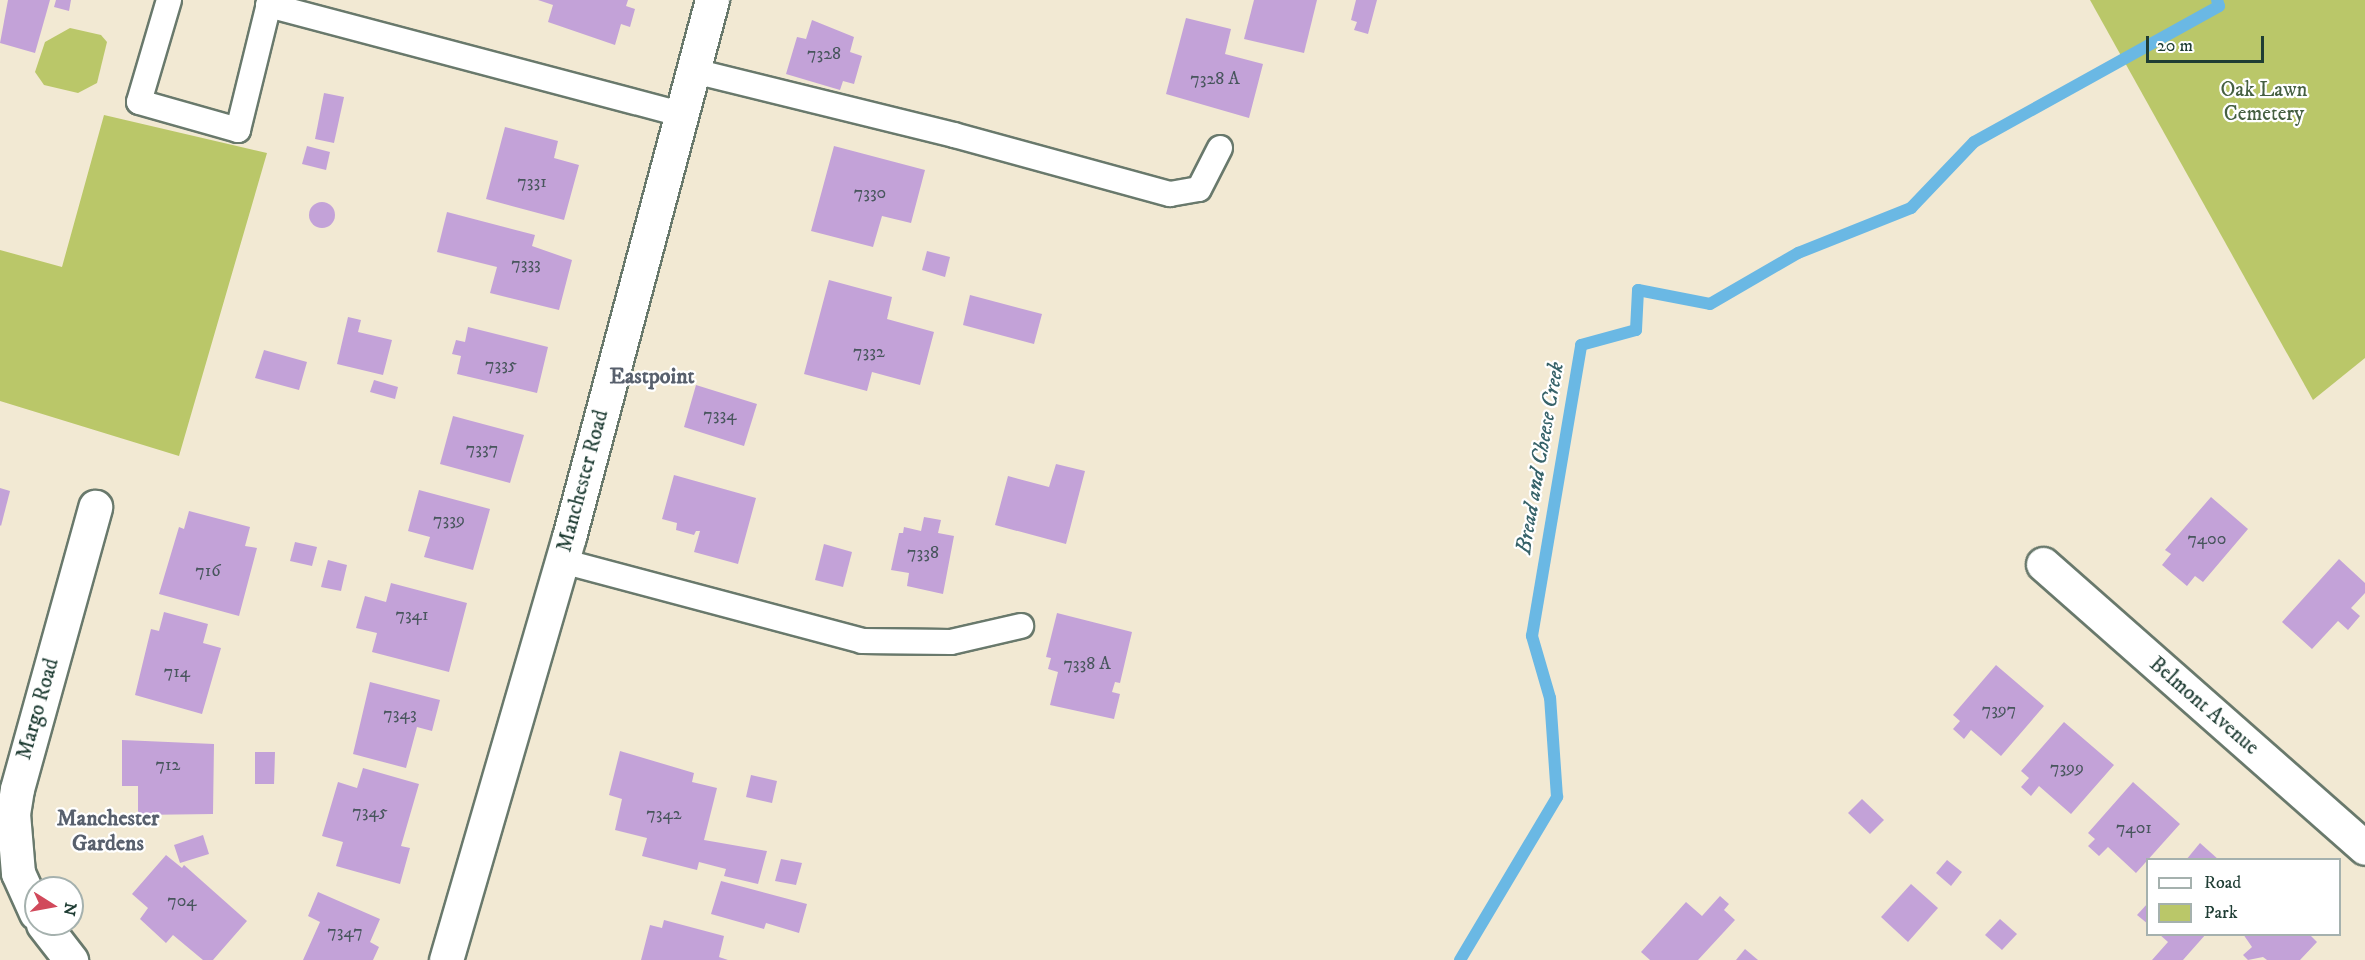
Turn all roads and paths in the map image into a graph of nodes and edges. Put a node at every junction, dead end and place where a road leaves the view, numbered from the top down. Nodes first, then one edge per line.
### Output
1 (169, 0) edge
2 (712, 0) edge
3 (269, 2) edge
4 (694, 71) junction
5 (682, 114) junction
6 (1220, 148) dead end
7 (95, 507) dead end
8 (562, 561) junction
9 (2043, 564) dead end
10 (1021, 626) dead end
11 (2365, 848) edge
12 (24, 886) edge
13 (52, 936) edge
14 (71, 960) edge
15 (446, 960) edge

1 - 3 lane
2 - 4 street, Manchester Road
3 - 5 lane
4 - 5 street, Manchester Road
4 - 6 lane
5 - 8 street, Manchester Road
7 - 12 street, Margo Road
8 - 10 lane
8 - 15 street, Manchester Road
9 - 11 street, Belmont Avenue
13 - 14 street

